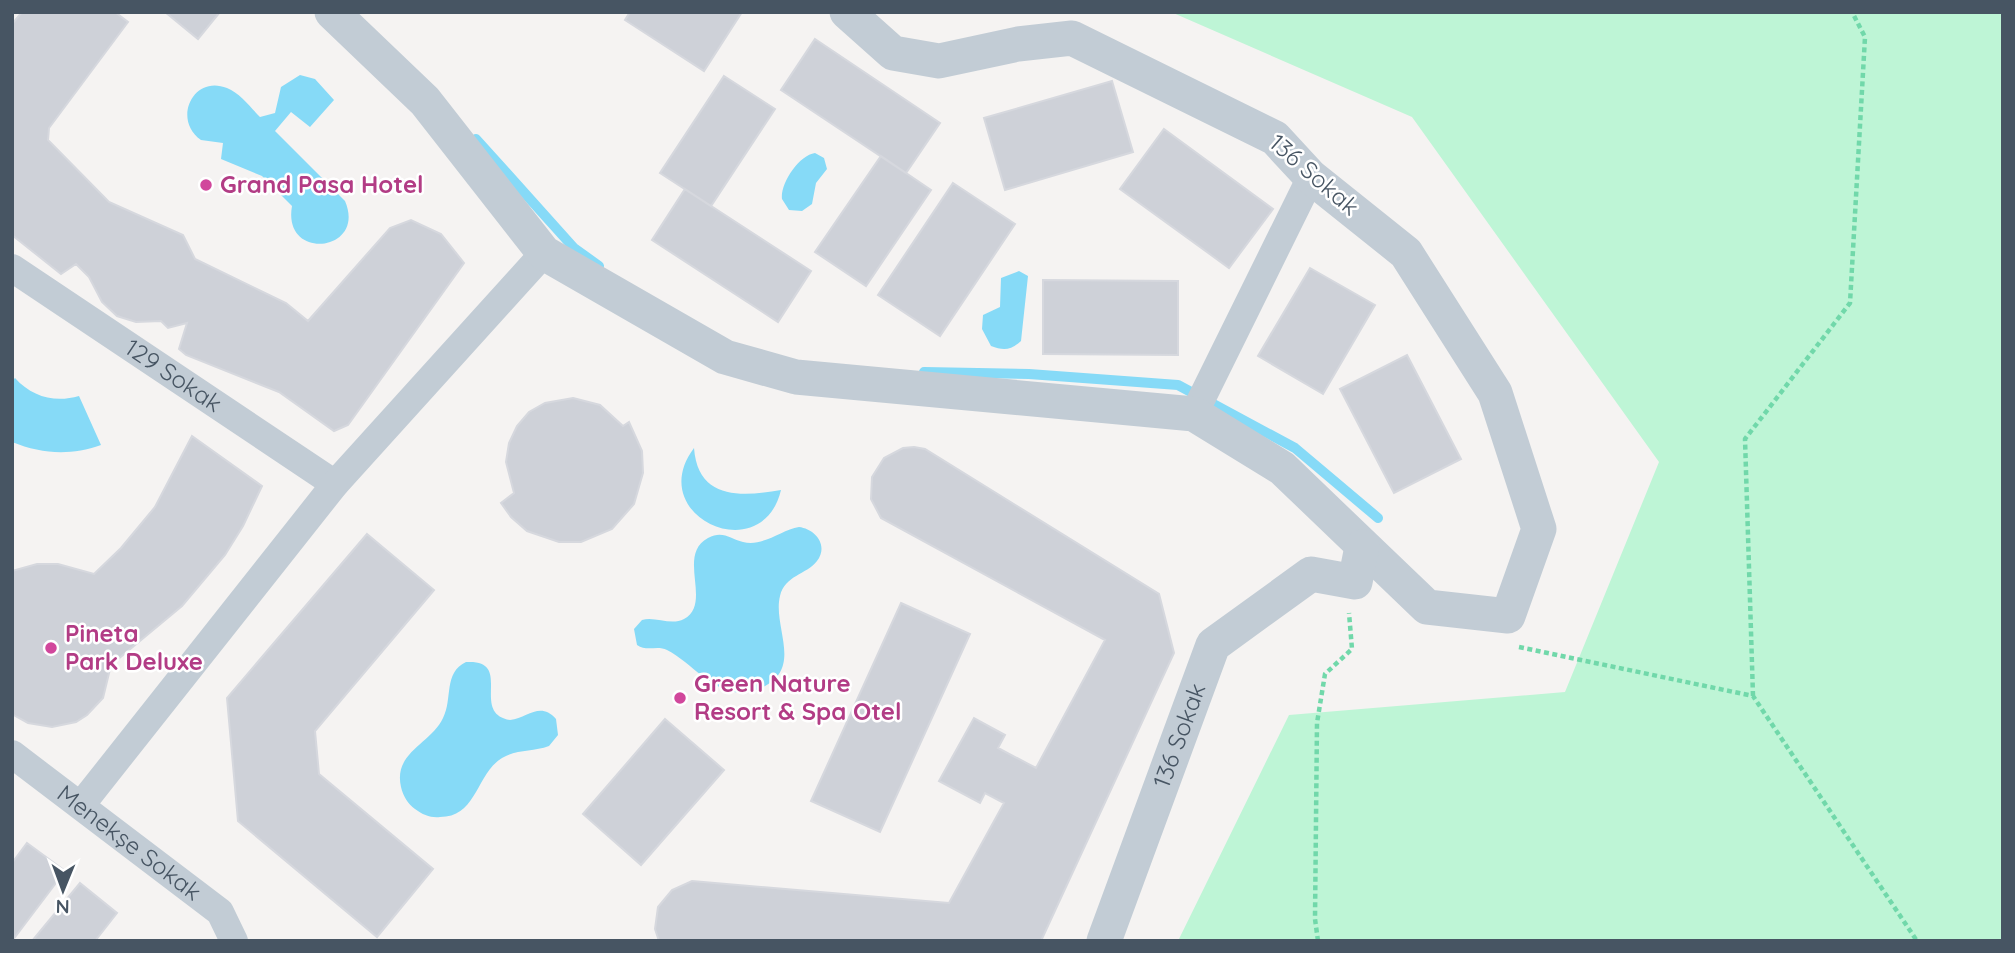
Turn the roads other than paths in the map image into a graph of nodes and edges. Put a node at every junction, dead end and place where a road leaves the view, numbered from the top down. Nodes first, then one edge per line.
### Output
1 (332, 12) edge
2 (847, 12) edge
3 (1311, 177) junction
4 (544, 253) junction
5 (12, 268) edge
6 (1194, 414) junction
7 (335, 484) junction
8 (1362, 547) junction
9 (12, 754) edge
10 (81, 805) junction
11 (234, 941) edge
12 (1104, 941) edge

1 - 4 street
2 - 3 street, 136 Sokak
3 - 6 street
3 - 8 street, 136 Sokak
4 - 6 street
4 - 7 street
5 - 7 street, 129 Sokak
6 - 8 street
7 - 10 street
8 - 12 street, 136 Sokak
9 - 10 street, Menekşe Sokak
10 - 11 street, Menekşe Sokak

